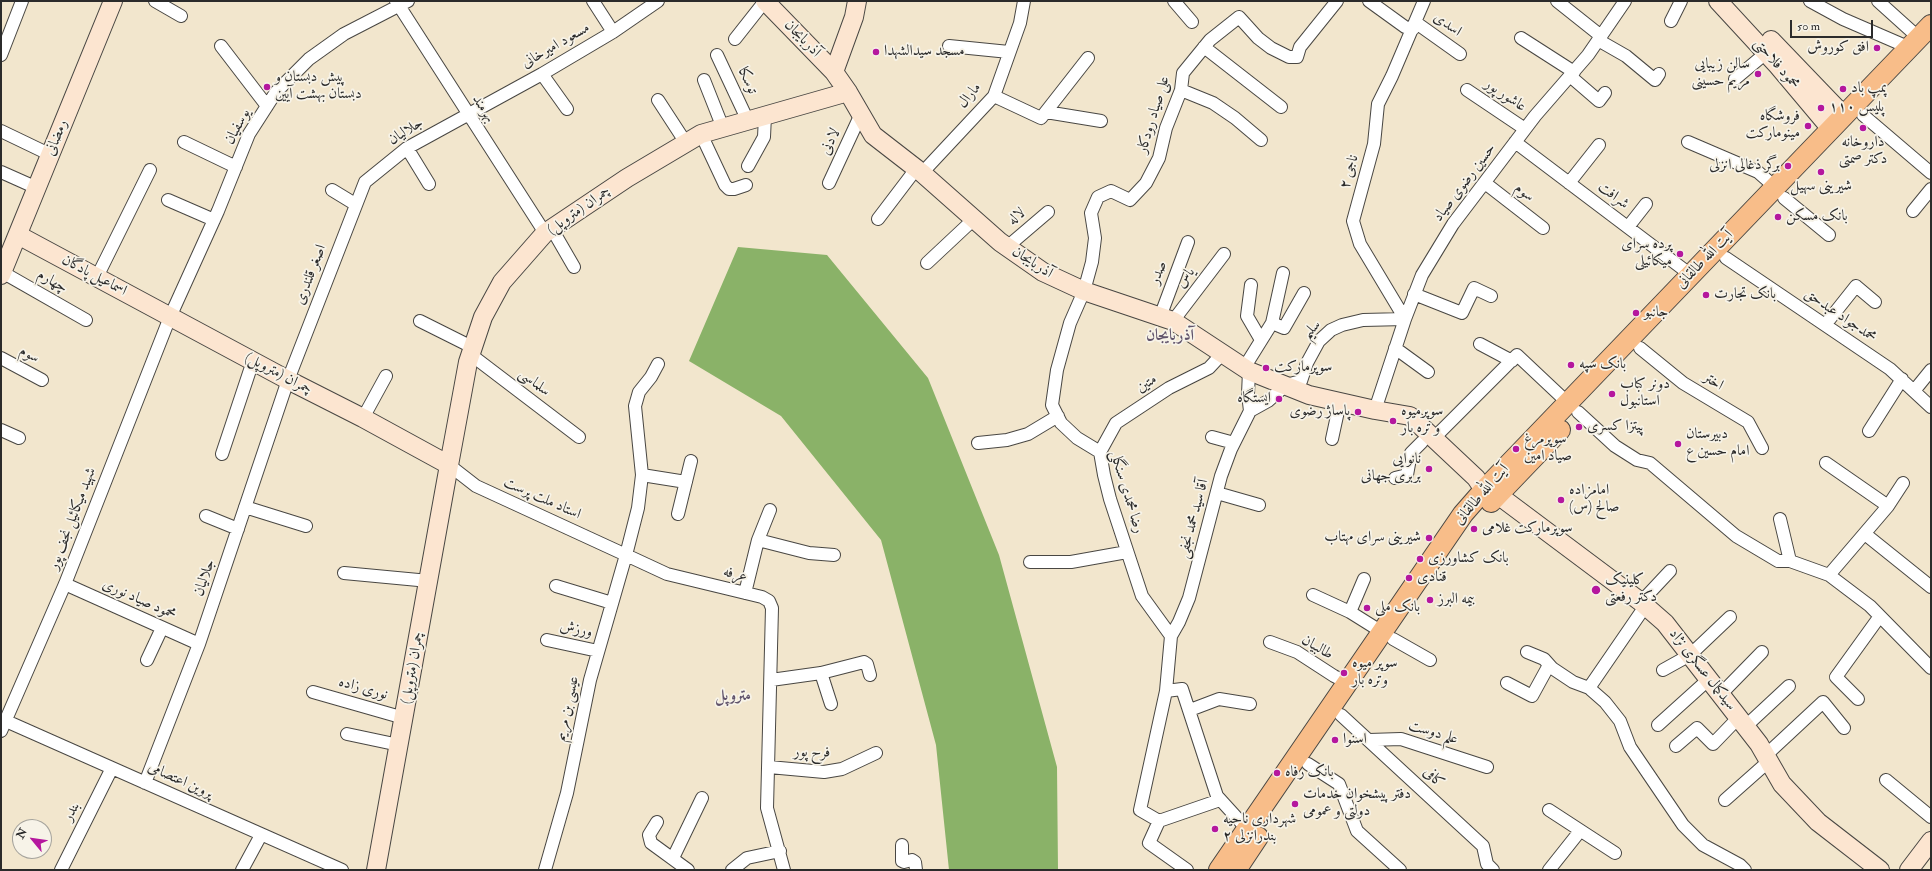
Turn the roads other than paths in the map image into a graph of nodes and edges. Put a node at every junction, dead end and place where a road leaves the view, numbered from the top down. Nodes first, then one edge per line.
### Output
1 (22, 1) edge
2 (113, 1) edge
3 (155, 1) edge
4 (593, 1) edge
5 (658, 1) edge
6 (765, 1) edge
7 (858, 1) edge
8 (1024, 1) edge
9 (1174, 1) edge
10 (1337, 1) edge
11 (1369, 1) edge
12 (1424, 1) edge
13 (1557, 1) edge
14 (1625, 1) edge
15 (1682, 1) edge
16 (1718, 1) edge
17 (1810, 1) edge
18 (1878, 1) edge
19 (401, 3) edge
20 (1736, 8) edge
21 (181, 16) dead end
22 (1671, 21) dead end
23 (1192, 22) dead end
24 (1414, 25) junction
25 (613, 32) junction
26 (735, 38) dead end
27 (1521, 38) dead end
28 (1600, 38) junction
29 (1923, 39) edge
30 (221, 46) dead end
31 (949, 46) dead end
32 (1204, 47) junction
33 (1009, 52) junction
34 (1766, 53) junction
35 (1460, 54) dead end
36 (1, 55) edge
37 (717, 55) dead end
38 (1088, 58) dead end
39 (1783, 62) junction
40 (834, 72) junction
41 (542, 74) junction
42 (1572, 74) junction
43 (1659, 74) dead end
44 (704, 80) dead end
45 (1735, 80) dead end
46 (1181, 90) junction
47 (1467, 90) dead end
48 (848, 92) junction
49 (1605, 93) dead end
50 (994, 96) junction
51 (658, 100) dead end
52 (267, 106) junction
53 (1281, 107) dead end
54 (567, 109) dead end
55 (1046, 112) junction
56 (467, 114) junction
57 (861, 114) junction
58 (765, 116) junction
59 (748, 121) junction
60 (1101, 121) dead end
61 (1848, 122) junction
62 (722, 128) junction
63 (1525, 129) junction
64 (1, 130) edge
65 (702, 134) junction
66 (1261, 140) dead end
67 (184, 142) dead end
68 (1516, 142) junction
69 (1688, 142) dead end
70 (686, 143) junction
71 (1599, 145) dead end
72 (407, 148) junction
73 (51, 155) junction
74 (748, 166) dead end
75 (236, 167) junction
76 (150, 170) dead end
77 (919, 171) junction
78 (1, 172) edge
79 (1931, 173) edge
80 (365, 182) joint
81 (829, 183) dead end
82 (1485, 183) junction
83 (1569, 183) junction
84 (429, 184) dead end
85 (746, 185) dead end
86 (37, 188) junction
87 (1931, 189) edge
88 (332, 190) dead end
89 (1779, 193) junction
90 (168, 200) dead end
91 (355, 204) junction
92 (1646, 204) dead end
93 (1913, 211) dead end
94 (1048, 212) dead end
95 (878, 219) dead end
96 (974, 219) junction
97 (214, 220) junction
98 (1628, 227) junction
99 (1543, 228) dead end
100 (548, 231) junction
101 (1829, 235) dead end
102 (1188, 242) dead end
103 (10, 244) edge
104 (1007, 247) junction
105 (1224, 254) dead end
106 (1726, 258) junction
107 (927, 263) dead end
108 (574, 267) dead end
109 (1283, 273) dead end
110 (2, 274) edge
111 (1691, 275) junction
112 (97, 277) junction
113 (1251, 285) dead end
114 (1084, 291) junction
115 (1304, 293) dead end
116 (1414, 294) junction
117 (1491, 296) dead end
118 (1875, 302) dead end
119 (170, 316) junction
120 (1166, 319) junction
121 (1405, 319) junction
122 (86, 320) dead end
123 (420, 321) dead end
124 (1272, 323) junction
125 (1825, 325) junction
126 (1262, 340) junction
127 (1480, 344) dead end
128 (1395, 348) junction
129 (1640, 348) junction
130 (471, 351) junction
131 (1222, 354) junction
132 (1, 358) edge
133 (253, 361) junction
134 (1512, 361) junction
135 (658, 364) dead end
136 (1247, 370) junction
137 (1931, 370) edge
138 (1428, 372) dead end
139 (386, 376) dead end
140 (1902, 379) junction
141 (42, 380) dead end
142 (288, 380) junction
143 (1286, 385) junction
144 (1914, 391) junction
145 (1340, 402) junction
146 (1931, 407) edge
147 (1573, 408) junction
148 (1375, 410) junction
149 (1250, 411) junction
150 (1058, 416) junction
151 (363, 418) junction
152 (1, 430) edge
153 (1869, 431) dead end
154 (579, 437) dead end
155 (1212, 437) dead end
156 (19, 438) dead end
157 (1332, 439) dead end
158 (1428, 440) junction
159 (978, 443) dead end
160 (1234, 444) junction
161 (1762, 448) dead end
162 (1100, 452) junction
163 (222, 454) dead end
164 (691, 461) dead end
165 (1826, 463) dead end
166 (448, 465) junction
167 (642, 475) junction
168 (1396, 478) dead end
169 (686, 482) junction
170 (1903, 483) dead end
171 (1491, 492) junction
172 (1217, 493) junction
173 (1259, 505) dead end
174 (1888, 506) junction
175 (245, 507) junction
176 (770, 510) dead end
177 (678, 514) dead end
178 (206, 516) dead end
179 (1780, 519) dead end
180 (306, 526) dead end
181 (238, 529) junction
182 (1865, 534) junction
183 (758, 540) junction
184 (1127, 552) junction
185 (626, 555) junction
186 (834, 555) dead end
187 (1790, 561) junction
188 (1030, 562) dead end
189 (1670, 571) dead end
190 (344, 573) dead end
191 (1829, 576) junction
192 (1364, 580) dead end
193 (429, 581) junction
194 (65, 584) junction
195 (556, 586) dead end
196 (1931, 588) edge
197 (745, 593) junction
198 (1313, 595) dead end
199 (612, 603) junction
200 (1643, 604) junction
201 (1350, 612) junction
202 (1880, 616) junction
203 (1730, 617) dead end
204 (162, 628) junction
205 (1171, 636) junction
206 (1387, 636) junction
207 (547, 640) dead end
208 (1270, 642) dead end
209 (199, 644) junction
210 (598, 651) junction
211 (1527, 652) dead end
212 (1762, 652) dead end
213 (1690, 655) junction
214 (147, 660) dead end
215 (1430, 660) dead end
216 (1549, 665) junction
217 (1931, 668) edge
218 (1663, 670) dead end
219 (821, 673) junction
220 (870, 675) dead end
221 (1709, 679) junction
222 (771, 680) junction
223 (1348, 683) junction
224 (1507, 683) dead end
225 (1789, 686) dead end
226 (1590, 688) junction
227 (1166, 691) junction
228 (313, 692) dead end
229 (1721, 694) junction
230 (1858, 699) dead end
231 (831, 704) dead end
232 (1250, 704) dead end
233 (1190, 710) junction
234 (1341, 715) junction
235 (404, 718) junction
236 (1742, 721) junction
237 (1658, 725) dead end
238 (4, 726) edge
239 (1844, 728) dead end
240 (348, 734) dead end
241 (1369, 740) junction
242 (399, 745) junction
243 (1676, 746) dead end
244 (876, 753) dead end
245 (1768, 758) junction
246 (1308, 764) junction
247 (769, 767) junction
248 (1487, 767) dead end
249 (112, 768) junction
250 (1886, 780) dead end
251 (145, 783) junction
252 (702, 798) dead end
253 (1220, 800) junction
254 (1726, 800) dead end
255 (1550, 810) dead end
256 (1931, 817) edge
257 (1159, 821) junction
258 (657, 822) dead end
259 (1247, 829) junction
260 (1580, 831) junction
261 (262, 835) junction
262 (1931, 841) edge
263 (902, 845) dead end
264 (780, 851) junction
265 (1616, 853) dead end
266 (673, 858) junction
267 (1224, 869) edge
268 (61, 870) edge
269 (242, 870) edge
270 (342, 870) edge
271 (376, 870) edge
272 (545, 870) edge
273 (688, 870) edge
274 (732, 870) edge
275 (784, 870) edge
276 (916, 870) edge
277 (1187, 870) edge
278 (1400, 870) edge
279 (1493, 870) edge
280 (1549, 870) edge
281 (1745, 870) edge
282 (1880, 870) edge
283 (1909, 870) edge

1 - 36 street
2 - 73 street, رمضانی
3 - 21 street
4 - 25 street
5 - 25 street, مسعود امیرخانی
6 - 26 street
6 - 40 street, آذربایجان
7 - 40 street
8 - 33 street, مارال
9 - 23 street
10 - 32 street, علی صیاد رودکار
11 - 24 street, اسدی
12 - 24 street, ناجی ۲
13 - 28 street
14 - 28 street, حسین رضوی صیاد
15 - 22 street
16 - 20 street, محمود فلاحتی
17 - 29 street
18 - 29 street
19 - 52 street, یوسفیان
19 - 56 street, بهرمند
20 - 34 street, محمود فلاحتی
20 - 39 street, محمود فلاحتی
24 - 35 street, اسدی
24 - 121 street, ناجی ۲
25 - 41 street, مسعود امیرخانی
27 - 42 street
28 - 42 street, حسین رضوی صیاد
28 - 43 street
29 - 61 main road, آیت الله طالقانی
30 - 52 street
31 - 33 street
32 - 46 street, علی صیاد رودکار
32 - 53 street
33 - 50 street, مارال
34 - 39 street, محمود فلاحتی
34 - 45 street
37 - 59 street, توسکا
38 - 55 street
39 - 61 street, محمود فلاحتی
40 - 48 street, آذربایجان
41 - 54 street
41 - 56 street, مسعود امیرخانی
42 - 49 street
42 - 63 street, حسین رضوی صیاد
44 - 62 street
46 - 66 street
46 - 114 street, علی صیاد رودکار
47 - 63 street, عاشور پور
48 - 57 street, آذربایجان
48 - 58 street, چمران (متروپل)
50 - 55 street
50 - 77 street, مارال
51 - 70 street
52 - 75 street, یوسفیان
55 - 60 street
56 - 72 street, جلالیان
56 - 100 street, بهرمند
57 - 77 street, آذربایجان
57 - 81 street, لادنی
58 - 59 street, چمران (متروپل)
58 - 74 street
59 - 62 street, چمران (متروپل)
61 - 79 street
61 - 89 main road, آیت الله طالقانی
62 - 65 street, چمران (متروپل)
63 - 68 street, حسین رضوی صیاد
64 - 73 street
65 - 70 street, چمران (متروپل)
65 - 85 street
67 - 75 street
68 - 82 street, حسین رضوی صیاد
68 - 83 street, شرافت
69 - 89 street
70 - 100 street, چمران (متروپل)
71 - 83 street
72 - 80 street, جلالیان
72 - 84 street
73 - 86 street, رمضانی
75 - 97 street, یوسفیان
76 - 112 street
77 - 95 street, مارال
77 - 96 street, آذربایجان
78 - 86 street
80 - 91 street, اصغر قلندری
82 - 99 street, سوم
82 - 116 street, حسین رضوی صیاد
83 - 98 street, شرافت
86 - 103 street, رمضانی
87 - 93 street
88 - 91 street
89 - 101 street
89 - 106 main road, آیت الله طالقانی
89 - 111 main road, آیت الله طالقانی
90 - 97 street
91 - 142 street, اصغر قلندری
92 - 98 street
94 - 104 street, لاله
96 - 104 street, آذربایجان
96 - 107 street
97 - 119 street, یوسفیان
98 - 111 street, شرافت
100 - 108 street, بهرمند
100 - 130 street, چمران (متروپل)
102 - 120 street, صدر
103 - 110 street, رمضانی
103 - 112 street, اسماعیل پادگان
104 - 114 street, آذربایجان
105 - 120 street, یاس
106 - 125 street, محمدجواد عبدحق
106 - 129 main road, آیت الله طالقانی
109 - 124 street
110 - 122 street, چهارم
111 - 147 main road, آیت الله طالقانی
112 - 119 street, اسماعیل پادگان
113 - 126 street
114 - 120 street, آذربایجان
114 - 150 street, رضا محمدی سنگلی
115 - 124 street
116 - 117 street
116 - 121 street, حسین رضوی صیاد
118 - 125 street
119 - 133 street, چمران (متروپل)
119 - 194 street, شهید میکائیل نجف پور
120 - 131 street, آذربایجان
121 - 128 street, حسین رضوی صیاد
121 - 143 street, سلیم
123 - 130 street, سلماسی
124 - 126 street
125 - 140 street, محمدجواد عبدحق
126 - 136 street
127 - 134 street
128 - 138 street
128 - 148 street, حسین رضوی صیاد
129 - 147 main road, آیت الله طالقانی
129 - 161 street, اختر
130 - 154 street, سلماسی
130 - 166 street, چمران (متروپل)
131 - 136 street, آذربایجان
131 - 162 street, متین
132 - 141 street, سوم
133 - 142 street, چمران (متروپل)
133 - 163 street
134 - 147 street
134 - 158 street
135 - 167 street
136 - 143 street, آذربایجان
136 - 149 street
137 - 144 street
139 - 151 street
140 - 144 street, محمدجواد عبدحق
140 - 153 street
142 - 151 street, چمران (متروپل)
142 - 175 street, جلالیان
143 - 145 street, آذربایجان
143 - 149 street
144 - 146 street, محمدجواد عبدحق
145 - 148 street, آذربایجان
145 - 157 street
147 - 171 main road, آیت الله طالقانی
147 - 187 street
148 - 158 street, آذربایجان
149 - 160 street, آقا سید محمد نجفی
150 - 159 street
150 - 162 street, رضا محمدی سنگلی
151 - 166 street, چمران (متروپل)
152 - 156 street
155 - 160 street
158 - 168 street
158 - 171 street, سیدکمال عسگری نژاد
160 - 172 street, آقا سید محمد نجفی
162 - 184 street, رضا محمدی سنگلی
164 - 169 street
165 - 174 street
166 - 185 street, استاد ملت پرست
166 - 193 street, چمران (متروپل)
167 - 169 street
167 - 185 street
169 - 177 street
170 - 174 street
171 - 200 street, سیدکمال عسگری نژاد
171 - 206 main road, آیت الله طالقانی
172 - 173 street
172 - 205 street, آقا سید محمد نجفی
174 - 182 street
175 - 180 street
175 - 181 street, جلالیان
176 - 183 street
178 - 181 street
179 - 187 street
181 - 209 street, جلالیان
182 - 191 street
182 - 196 street
183 - 186 street
183 - 197 street
184 - 188 street
184 - 205 street, رضا محمدی سنگلی
185 - 197 street, عرفه
185 - 199 street, عیسی بن مریم
187 - 191 street
189 - 200 street
190 - 193 street
191 - 202 street
192 - 201 street
193 - 235 street, چمران (متروپل)
194 - 204 street, محمود صیاد نوری
194 - 238 street, شهید میکائیل نجف پور
195 - 199 street
197 - 222 street, عرفه
198 - 201 street
199 - 210 street, عیسی بن مریم
200 - 213 street, سیدکمال عسگری نژاد
200 - 226 street
201 - 206 street
202 - 217 street
202 - 230 street
203 - 213 street
204 - 209 street, محمود صیاد نوری
204 - 214 street
205 - 227 street
206 - 215 street
206 - 223 main road, آیت الله طالقانی
206 - 234 main road, آیت الله طالقانی
207 - 210 street, ورزش
208 - 223 street, طالبیان
209 - 251 street, جلالیان
210 - 272 street, عیسی بن مریم
211 - 216 street
212 - 229 street
213 - 218 street
213 - 221 street, سیدکمال عسگری نژاد
216 - 224 street
216 - 226 street
219 - 220 street
219 - 222 street
219 - 231 street
221 - 229 street, سیدکمال عسگری نژاد
221 - 237 street
222 - 247 street, عرفه
223 - 259 main road, آیت الله طالقانی
225 - 236 street
226 - 281 street
227 - 233 street
227 - 257 street
228 - 235 street, نوری زاده
229 - 236 street, سیدکمال عسگری نژاد
232 - 233 street
233 - 253 street
234 - 241 street, کافی
234 - 246 main road, آیت الله طالقانی
235 - 242 street, چمران (متروپل)
236 - 243 street
236 - 245 street, سیدکمال عسگری نژاد
238 - 249 street, پروین اعتصامی
239 - 245 street
240 - 242 street
241 - 248 street, علم دوست
241 - 279 street, کافی
242 - 271 street, چمران (متروپل)
244 - 247 street, فرح پور
245 - 254 street
245 - 282 street, سیدکمال عسگری نژاد
246 - 267 main road, آیت الله طالقانی
246 - 278 street
247 - 264 street, عرفه
249 - 251 street, پروین اعتصامی
249 - 268 street, بندر
250 - 256 street
251 - 261 street, پروین اعتصامی
252 - 266 street
253 - 257 street
253 - 259 street
255 - 260 street
257 - 277 street
258 - 266 street
259 - 267 main road, آیت الله طالقانی
260 - 265 street
260 - 280 street
261 - 269 street
261 - 270 street, پروین اعتصامی
262 - 283 street
263 - 276 street
264 - 274 street
264 - 275 street, عرفه
266 - 273 street

